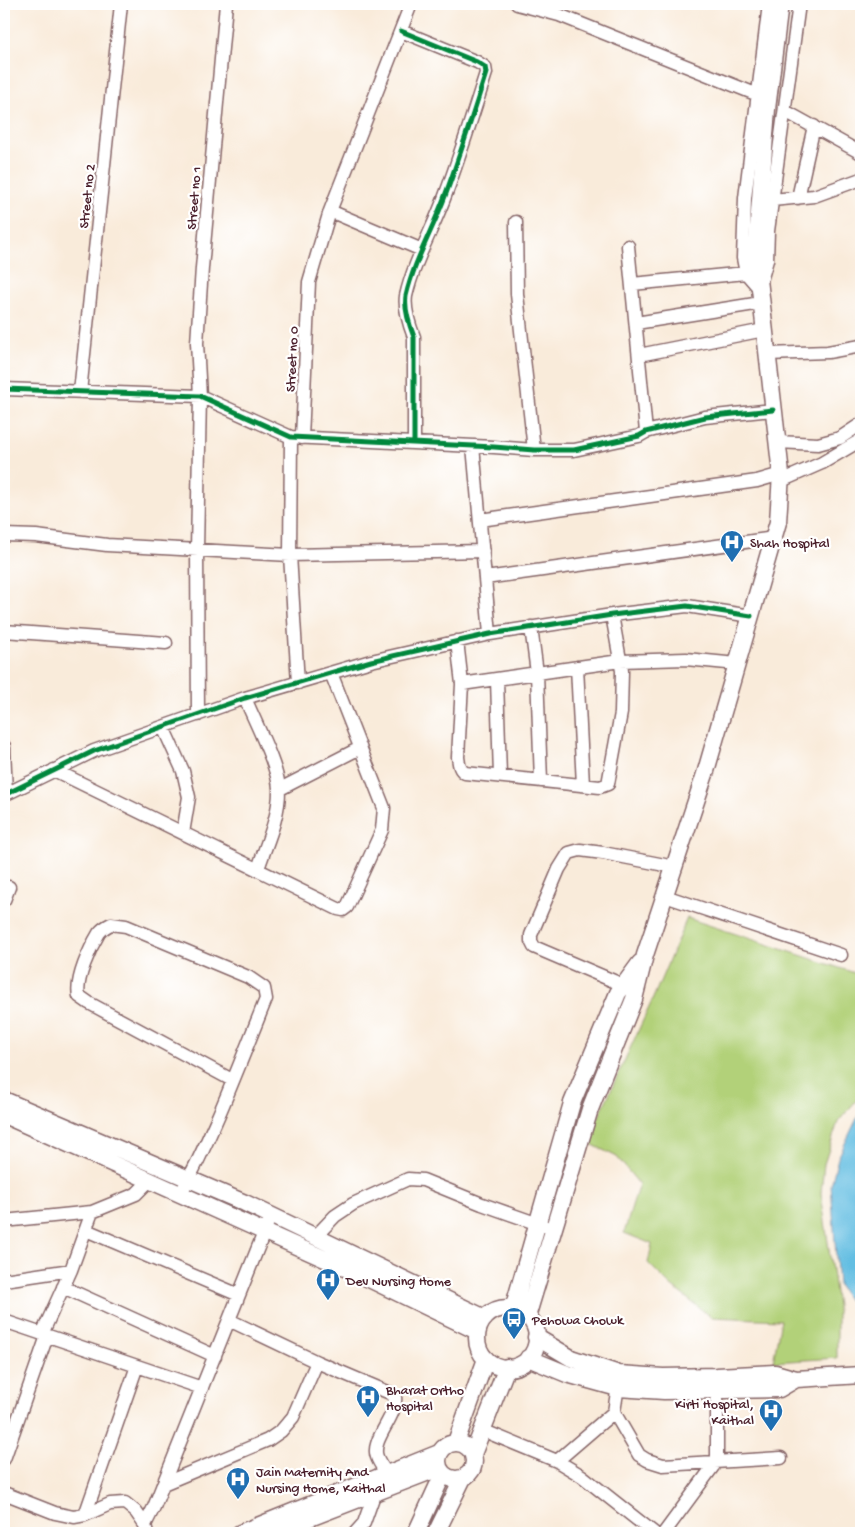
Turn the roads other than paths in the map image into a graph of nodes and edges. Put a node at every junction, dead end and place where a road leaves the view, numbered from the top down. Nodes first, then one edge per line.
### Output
1 (121, 4) edge
2 (226, 4) edge
3 (411, 4) edge
4 (517, 4) edge
5 (769, 4) edge
6 (780, 4) edge
7 (799, 4) edge
8 (401, 31) junction
9 (758, 94) junction
10 (785, 111) junction
11 (814, 126) junction
12 (861, 153) edge
13 (861, 179) edge
14 (798, 198) junction
15 (772, 200) junction
16 (330, 211) junction
17 (516, 222) dead end
18 (628, 246) dead end
19 (422, 250) junction
20 (746, 273) junction
21 (632, 284) junction
22 (760, 296) junction
23 (636, 324) junction
24 (764, 330) junction
25 (861, 346) edge
26 (639, 354) junction
27 (767, 354) junction
28 (4, 389) edge
29 (80, 392) junction
30 (200, 396) junction
31 (773, 410) junction
32 (861, 424) edge
33 (646, 432) junction
34 (297, 437) junction
35 (861, 440) edge
36 (777, 442) junction
37 (414, 443) junction
38 (473, 446) junction
39 (534, 450) junction
40 (781, 478) junction
41 (480, 520) junction
42 (4, 535) edge
43 (774, 538) junction
44 (197, 550) junction
45 (483, 551) junction
46 (290, 555) junction
47 (485, 578) junction
48 (612, 615) junction
49 (751, 616) junction
50 (531, 627) junction
51 (4, 631) edge
52 (490, 634) junction
53 (457, 641) junction
54 (166, 643) dead end
55 (620, 661) junction
56 (737, 664) junction
57 (577, 667) junction
58 (330, 673) junction
59 (537, 673) junction
60 (497, 678) junction
61 (298, 682) junction
62 (462, 684) junction
63 (245, 698) junction
64 (198, 715) junction
65 (163, 727) junction
66 (4, 746) edge
67 (360, 748) junction
68 (54, 770) junction
69 (500, 776) junction
70 (542, 781) junction
71 (583, 785) junction
72 (280, 789) junction
73 (5, 794) edge
74 (184, 833) junction
75 (674, 867) junction
76 (258, 869) junction
77 (9, 887) dead end
78 (665, 896) junction
79 (4, 900) edge
80 (645, 955) junction
81 (841, 955) dead end
82 (623, 985) junction
83 (232, 1080) junction
84 (4, 1100) edge
85 (4, 1115) edge
86 (561, 1142) junction
87 (578, 1147) junction
88 (150, 1180) junction
89 (185, 1186) junction
90 (92, 1212) junction
91 (271, 1216) junction
92 (4, 1221) edge
93 (537, 1224) junction
94 (86, 1230) junction
95 (554, 1230) junction
96 (265, 1231) junction
97 (315, 1237) junction
98 (71, 1270) junction
99 (4, 1280) edge
100 (63, 1287) junction
101 (239, 1295) junction
102 (513, 1309) junction
103 (528, 1317) junction
104 (229, 1320) junction
105 (4, 1321) edge
106 (481, 1324) junction
107 (44, 1335) junction
108 (536, 1337) junction
109 (215, 1356) junction
110 (528, 1358) junction
111 (486, 1359) junction
112 (317, 1362) junction
113 (138, 1366) junction
114 (507, 1367) junction
115 (861, 1375) edge
116 (619, 1381) junction
117 (718, 1383) junction
118 (202, 1388) junction
119 (614, 1412) junction
120 (482, 1430) junction
121 (456, 1442) junction
122 (473, 1454) junction
123 (781, 1458) dead end
124 (4, 1459) edge
125 (557, 1461) junction
126 (717, 1461) junction
127 (440, 1465) junction
128 (387, 1474) junction
129 (464, 1478) junction
130 (163, 1484) junction
131 (375, 1492) junction
132 (4, 1494) edge
133 (85, 1515) junction
134 (146, 1529) edge
135 (240, 1533) edge
136 (271, 1533) edge
137 (355, 1533) edge
138 (416, 1533) edge
139 (436, 1533) edge
140 (654, 1533) edge
141 (664, 1533) edge

1 - 29 street, Street no 2
2 - 30 street, Street no 1
3 - 8 street, Street no 0
4 - 9 street
5 - 9 street
6 - 22 main road
7 - 10 street
8 - 16 street, Street no 0
8 - 19 street
9 - 20 street
10 - 11 street
10 - 15 street
11 - 12 street
11 - 14 street
13 - 14 street
14 - 15 street
15 - 22 street
16 - 19 street
16 - 34 street, Street no 0
17 - 39 street
18 - 21 street
19 - 37 street
20 - 21 street
20 - 22 street
21 - 23 street
22 - 23 street
22 - 24 main road
23 - 26 street
24 - 26 street
24 - 27 main road
25 - 27 street
26 - 33 street
27 - 31 main road
28 - 29 street
29 - 30 street
30 - 34 street
30 - 44 street, Street no 1
31 - 33 street
31 - 36 main road
32 - 36 street
33 - 39 street
34 - 37 street
34 - 46 street, Street no 0
35 - 40 street
36 - 40 main road
37 - 38 street
38 - 39 street
38 - 41 street
40 - 41 street
40 - 43 main road
41 - 45 street
42 - 44 street
43 - 47 street
43 - 49 main road
44 - 46 street
44 - 64 street, Street no 1
45 - 46 street
45 - 47 street
46 - 61 street, Street no 0
47 - 52 street
48 - 49 street
48 - 50 street
48 - 55 street
49 - 56 main road
50 - 52 street
50 - 59 street
51 - 54 street
52 - 53 street
53 - 58 street
53 - 62 street
55 - 56 street
55 - 57 street
55 - 71 street
56 - 75 main road
57 - 59 street
57 - 71 street
58 - 61 street
58 - 67 street
59 - 60 street
59 - 70 street
60 - 62 street
60 - 69 street
61 - 63 street
62 - 69 street
63 - 64 street
63 - 72 street
64 - 65 street
65 - 68 street
65 - 74 street
66 - 73 street
67 - 72 street
67 - 76 street
68 - 73 street
68 - 74 street
69 - 70 street
70 - 71 street
72 - 76 street
74 - 76 street
75 - 78 main road
75 - 82 street
77 - 79 street
78 - 80 main road
78 - 81 street
80 - 82 main road
80 - 87 main road
82 - 86 main road
83 - 83 street
83 - 89 street
84 - 89 main road
85 - 88 main road
86 - 87 main road
86 - 93 main road
87 - 95 main road
88 - 89 main road
88 - 90 street
89 - 91 main road
89 - 96 main road
90 - 92 street
90 - 94 street
91 - 96 street
91 - 97 main road
93 - 95 street
93 - 97 street
93 - 102 main road
94 - 98 street
94 - 101 street
95 - 103 main road
96 - 101 street
96 - 106 main road
97 - 106 main road
98 - 99 street
98 - 100 street
100 - 107 street
100 - 109 street
101 - 104 street
102 - 103 main road
102 - 106 main road
103 - 108 main road
104 - 109 street
104 - 112 street
105 - 107 street
106 - 111 main road
107 - 113 street
107 - 124 street
108 - 110 main road
108 - 116 main road
109 - 118 street
110 - 114 main road
110 - 116 main road
111 - 114 main road
111 - 121 main road
112 - 128 street
112 - 130 street
113 - 118 street
113 - 133 street
114 - 120 main road
115 - 117 main road
116 - 117 main road
116 - 119 street
117 - 126 street
118 - 130 street
119 - 125 street
119 - 126 street
120 - 122 main road
120 - 125 street
121 - 122 main road
121 - 127 main road
122 - 129 main road
123 - 126 street
125 - 140 street
126 - 141 street
127 - 128 main road
127 - 129 main road
127 - 131 main road
127 - 138 main road
128 - 135 main road
129 - 139 main road
130 - 134 street
131 - 136 main road
131 - 137 street
132 - 133 street
133 - 134 street

